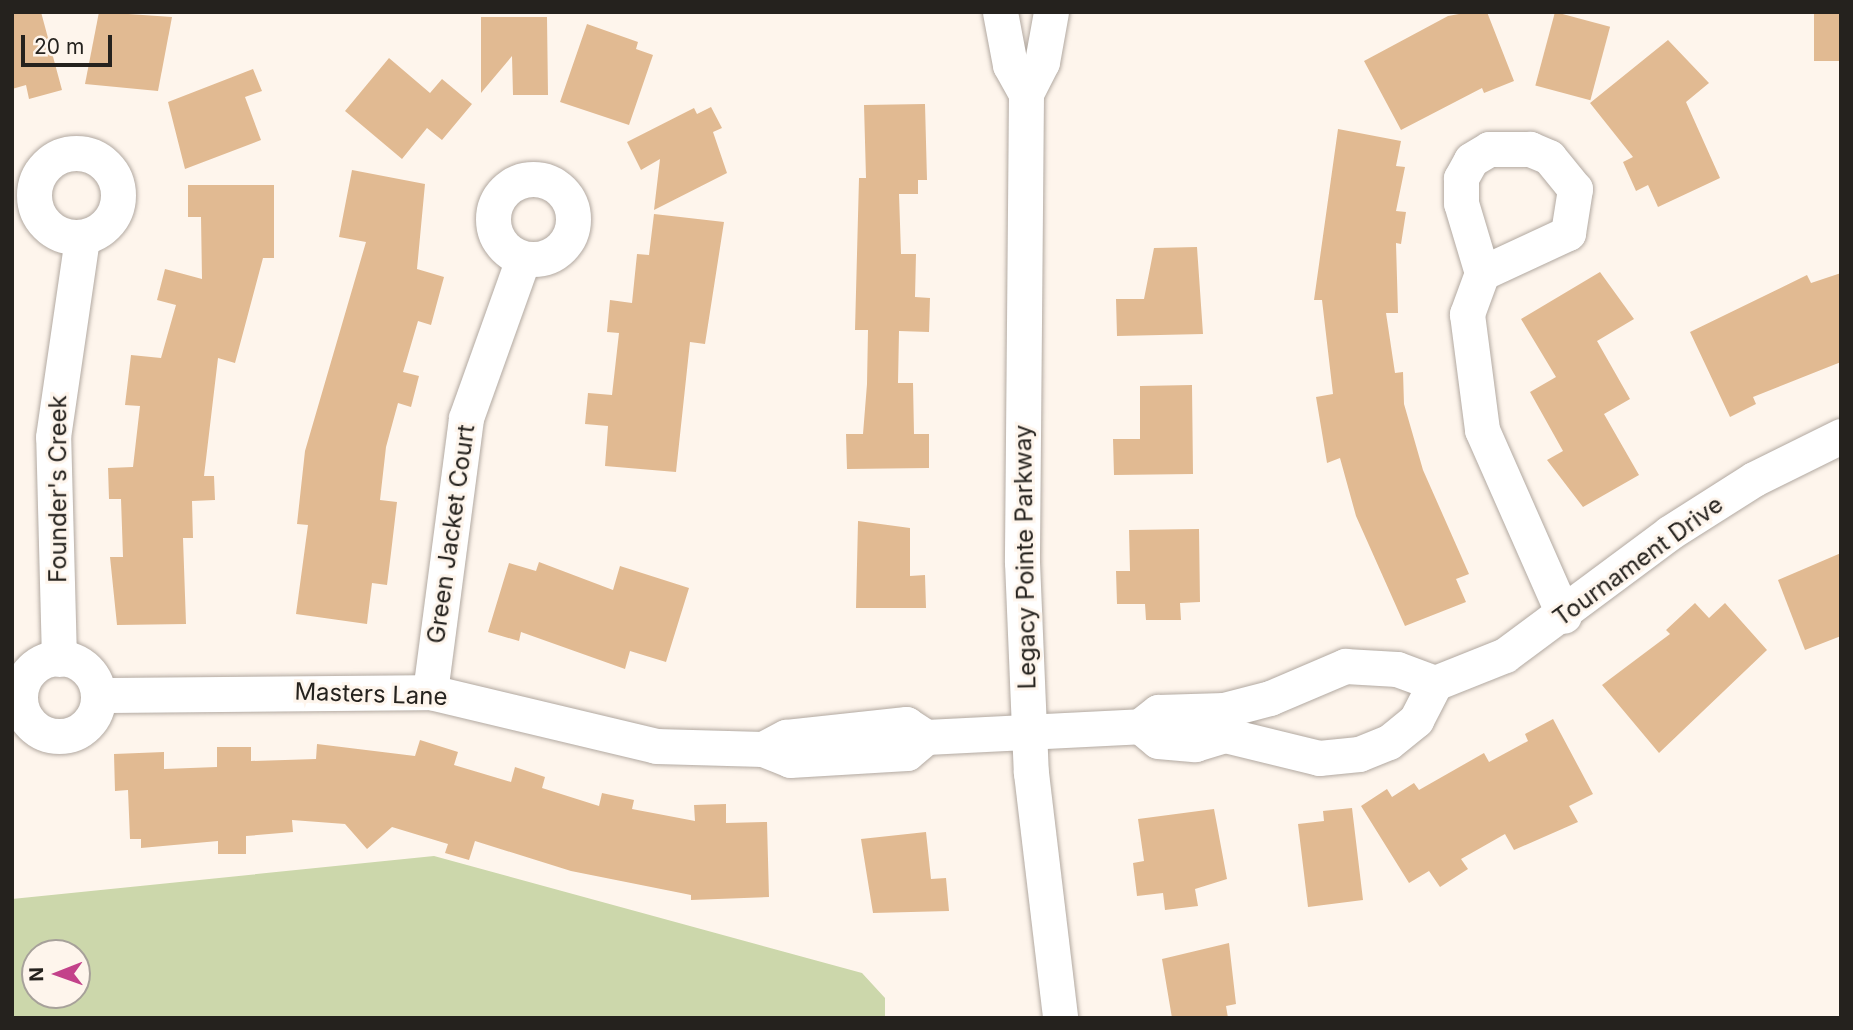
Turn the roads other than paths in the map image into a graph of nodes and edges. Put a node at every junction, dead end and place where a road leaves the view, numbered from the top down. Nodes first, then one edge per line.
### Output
1 (999, 12) edge
2 (1051, 12) edge
3 (1026, 94) junction
4 (82, 237) dead end
5 (523, 259) dead end
6 (1482, 273) dead end
7 (1841, 436) edge
8 (1564, 617) junction
9 (59, 659) junction
10 (1434, 683) junction
11 (430, 692) junction
12 (98, 695) junction
13 (16, 701) edge
14 (1224, 722) junction
15 (1028, 732) junction
16 (1060, 1018) edge

1 - 3 street, Legacy Pointe Parkway
2 - 3 street, Legacy Pointe Parkway
3 - 15 street, Legacy Pointe Parkway
4 - 9 street, Founder's Creek
5 - 11 street, Green Jacket Court
6 - 8 street
7 - 8 street, Tournament Drive
8 - 10 street, Tournament Drive
9 - 12 street
9 - 13 street
10 - 14 street
10 - 14 street
11 - 12 street, Masters Lane
11 - 15 street, Masters Lane
12 - 13 street
14 - 15 street
15 - 16 street, Legacy Pointe Parkway

